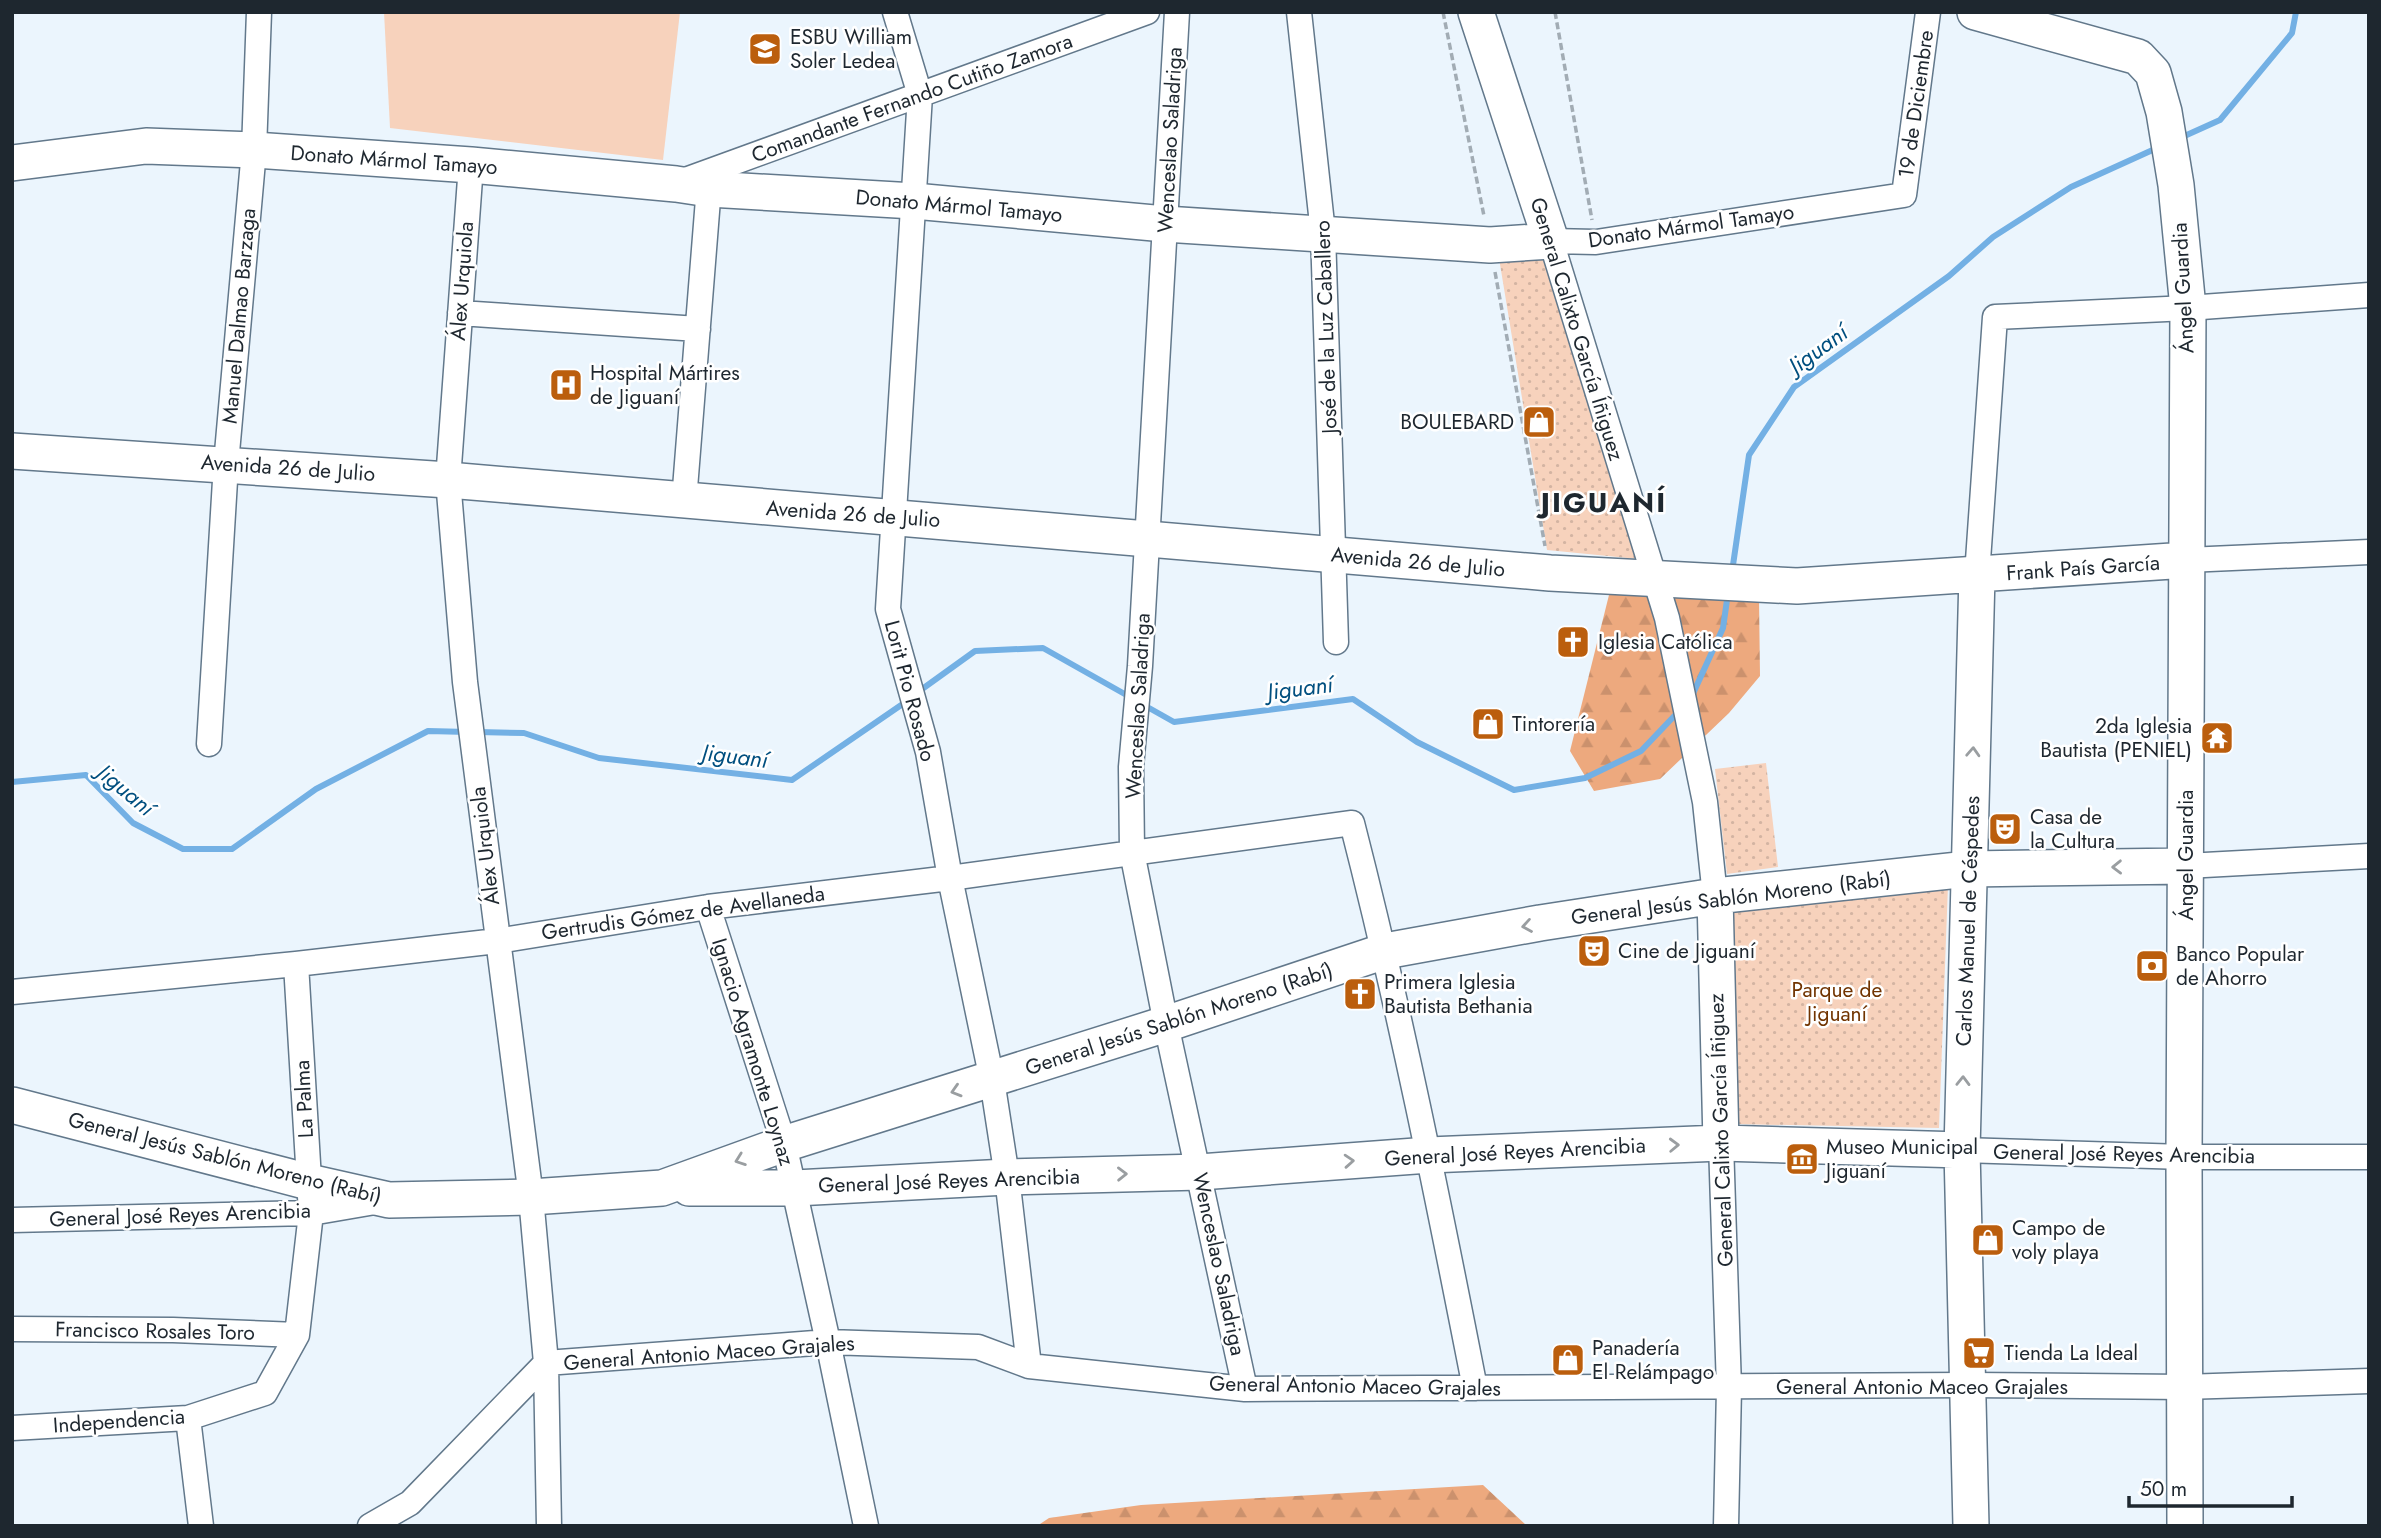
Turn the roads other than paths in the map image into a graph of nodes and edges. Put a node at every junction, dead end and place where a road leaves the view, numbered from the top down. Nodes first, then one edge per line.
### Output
1 (259, 12) edge
2 (895, 12) edge
3 (1146, 12) edge
4 (1177, 12) edge
5 (1299, 12) edge
6 (1476, 12) edge
7 (1928, 12) edge
8 (1980, 13) edge
9 (920, 95) junction
10 (254, 149) junction
11 (12, 163) edge
12 (471, 165) junction
13 (699, 181) junction
14 (1904, 195) joint
15 (914, 201) junction
16 (1165, 224) junction
17 (1324, 233) junction
18 (1550, 241) junction
19 (2369, 295) edge
20 (2188, 308) junction
21 (460, 313) junction
22 (698, 329) junction
23 (12, 451) edge
24 (226, 464) junction
25 (448, 480) junction
26 (684, 501) junction
27 (894, 517) junction
28 (1147, 537) junction
29 (2369, 552) edge
30 (1335, 555) junction
31 (2187, 560) junction
32 (1977, 575) junction
33 (1655, 578) junction
34 (1694, 580) joint
35 (1336, 642) dead end
36 (209, 744) dead end
37 (1132, 852) junction
38 (2369, 856) edge
39 (2186, 866) junction
40 (1968, 869) junction
41 (950, 878) junction
42 (1715, 896) junction
43 (708, 907) junction
44 (497, 941) junction
45 (1385, 951) junction
46 (296, 964) junction
47 (12, 992) edge
48 (1166, 1024) junction
49 (992, 1080) junction
50 (12, 1105) edge
51 (1721, 1143) junction
52 (784, 1144) junction
53 (1962, 1150) junction
54 (1429, 1155) junction
55 (2184, 1157) junction
56 (2369, 1157) edge
57 (1200, 1172) junction
58 (1007, 1177) junction
59 (662, 1188) junction
60 (795, 1188) junction
61 (531, 1197) junction
62 (310, 1198) junction
63 (12, 1220) edge
64 (12, 1329) edge
65 (297, 1335) junction
66 (828, 1342) junction
67 (546, 1363) junction
68 (1029, 1366) junction
69 (2369, 1381) edge
70 (1968, 1385) junction
71 (2185, 1387) junction
72 (1475, 1388) junction
73 (1729, 1388) junction
74 (1245, 1389) junction
75 (265, 1393) joint
76 (188, 1418) junction
77 (12, 1428) edge
78 (201, 1526) edge
79 (370, 1526) edge
80 (549, 1526) edge
81 (866, 1526) edge
82 (1726, 1526) edge
83 (1971, 1526) edge
84 (2185, 1526) edge

1 - 10 street, Manuel Dalmao Barzaga
2 - 9 street, Lorit Pio Rosado
3 - 9 street, Comandante Fernando Cutiño Zamora
4 - 16 street, Wenceslao Saladriga
5 - 17 street, José de la Luz Caballero
6 - 18 street, General Calixto García Íñiguez
7 - 14 street, 19 de Diciembre
8 - 20 street, Ángel Guardia
9 - 13 street, Comandante Fernando Cutiño Zamora
9 - 15 street, Lorit Pio Rosado
10 - 11 street, Donato Mármol Tamayo
10 - 12 street, Donato Mármol Tamayo
10 - 24 street, Manuel Dalmao Barzaga
12 - 13 street, Donato Mármol Tamayo
12 - 21 street, Álex Urquiola
13 - 15 street, Donato Mármol Tamayo
13 - 22 street
14 - 18 street, Donato Mármol Tamayo
15 - 16 street, Donato Mármol Tamayo
15 - 27 street, Lorit Pio Rosado
16 - 17 street, Donato Mármol Tamayo
16 - 28 street, Wenceslao Saladriga
17 - 18 street, Donato Mármol Tamayo
17 - 30 street, José de la Luz Caballero
18 - 33 street, General Calixto García Íñiguez
19 - 20 street
20 - 31 street, Ángel Guardia
20 - 32 street, Carlos Manuel de Céspedes
21 - 22 street
21 - 25 street, Álex Urquiola
22 - 26 street
23 - 24 street, Avenida 26 de Julio
24 - 25 street, Avenida 26 de Julio
24 - 36 street, Manuel Dalmao Barzaga
25 - 26 street, Avenida 26 de Julio
25 - 44 street, Álex Urquiola
26 - 27 street, Avenida 26 de Julio
27 - 28 street, Avenida 26 de Julio
27 - 41 street, Lorit Pio Rosado
28 - 30 street, Avenida 26 de Julio
28 - 37 street, Wenceslao Saladriga
29 - 31 street, Frank País García
30 - 33 street, Avenida 26 de Julio
30 - 35 street, José de la Luz Caballero
31 - 32 street, Frank País García
31 - 39 street, Ángel Guardia
32 - 34 street, Frank País García
40 -> 32 street, Carlos Manuel de Céspedes
33 - 34 street, Avenida 26 de Julio
33 - 42 street, General Calixto García Íñiguez
37 - 41 street, Gertrudis Gómez de Avellaneda
37 - 45 street, Gertrudis Gómez de Avellaneda
37 - 48 street, Wenceslao Saladriga
38 - 39 street, General Jesús Sablón Moreno (Rabí)
39 -> 40 street, General Jesús Sablón Moreno (Rabí)
39 - 55 street, Ángel Guardia
40 - 42 street, General Jesús Sablón Moreno (Rabí)
53 -> 40 street, Carlos Manuel de Céspedes
41 - 43 street, Gertrudis Gómez de Avellaneda
41 - 49 street, Lorit Pio Rosado
42 -> 45 street, General Jesús Sablón Moreno (Rabí)
42 - 51 street, General Calixto García Íñiguez
43 - 44 street, Gertrudis Gómez de Avellaneda
43 - 52 street, Ignacio Agramonte Loynaz
44 - 46 street, Gertrudis Gómez de Avellaneda
44 - 61 street, Álex Urquiola
45 - 48 street, General Jesús Sablón Moreno (Rabí)
45 - 54 street
46 - 47 street, Gertrudis Gómez de Avellaneda
46 - 62 street, La Palma
48 - 49 street, General Jesús Sablón Moreno (Rabí)
48 - 57 street, Wenceslao Saladriga
49 -> 52 street, General Jesús Sablón Moreno (Rabí)
49 - 58 street, Lorit Pio Rosado
50 - 62 street, General Jesús Sablón Moreno (Rabí)
51 - 53 street, General José Reyes Arencibia
54 -> 51 street, General José Reyes Arencibia
51 - 73 street, General Calixto García Íñiguez
52 -> 59 street, General Jesús Sablón Moreno (Rabí)
52 - 60 street, Ignacio Agramonte Loynaz
53 - 55 street, General José Reyes Arencibia
53 - 70 street, Carlos Manuel de Céspedes
57 -> 54 street, General José Reyes Arencibia
54 - 72 street
55 - 56 street, General José Reyes Arencibia
55 - 71 street, Ángel Guardia
58 -> 57 street, General José Reyes Arencibia
57 - 74 street, Wenceslao Saladriga
58 - 60 street, General José Reyes Arencibia
58 - 68 street, Lorit Pio Rosado
59 - 60 street, General José Reyes Arencibia
59 - 61 street, General Jesús Sablón Moreno (Rabí)
60 - 66 street, Ignacio Agramonte Loynaz
61 - 62 street, General Jesús Sablón Moreno (Rabí)
61 - 67 street, Álex Urquiola
62 - 63 street, General José Reyes Arencibia
62 - 65 street, La Palma
64 - 65 street, Francisco Rosales Toro
65 - 75 street, La Palma
66 - 67 street, General Antonio Maceo Grajales
66 - 68 street, General Antonio Maceo Grajales
66 - 81 street, Ignacio Agramonte Loynaz
67 - 79 street, General Antonio Maceo Grajales
67 - 80 street, Álex Urquiola
68 - 74 street, General Antonio Maceo Grajales
69 - 71 street, General Antonio Maceo Grajales
70 - 71 street, General Antonio Maceo Grajales
70 - 73 street, General Antonio Maceo Grajales
70 - 83 street, Carlos Manuel de Céspedes
71 - 84 street, Ángel Guardia
72 - 73 street, General Antonio Maceo Grajales
72 - 74 street, General Antonio Maceo Grajales
73 - 82 street, General Calixto García Íñiguez
75 - 76 street, Independencia
76 - 77 street, Independencia
76 - 78 street

